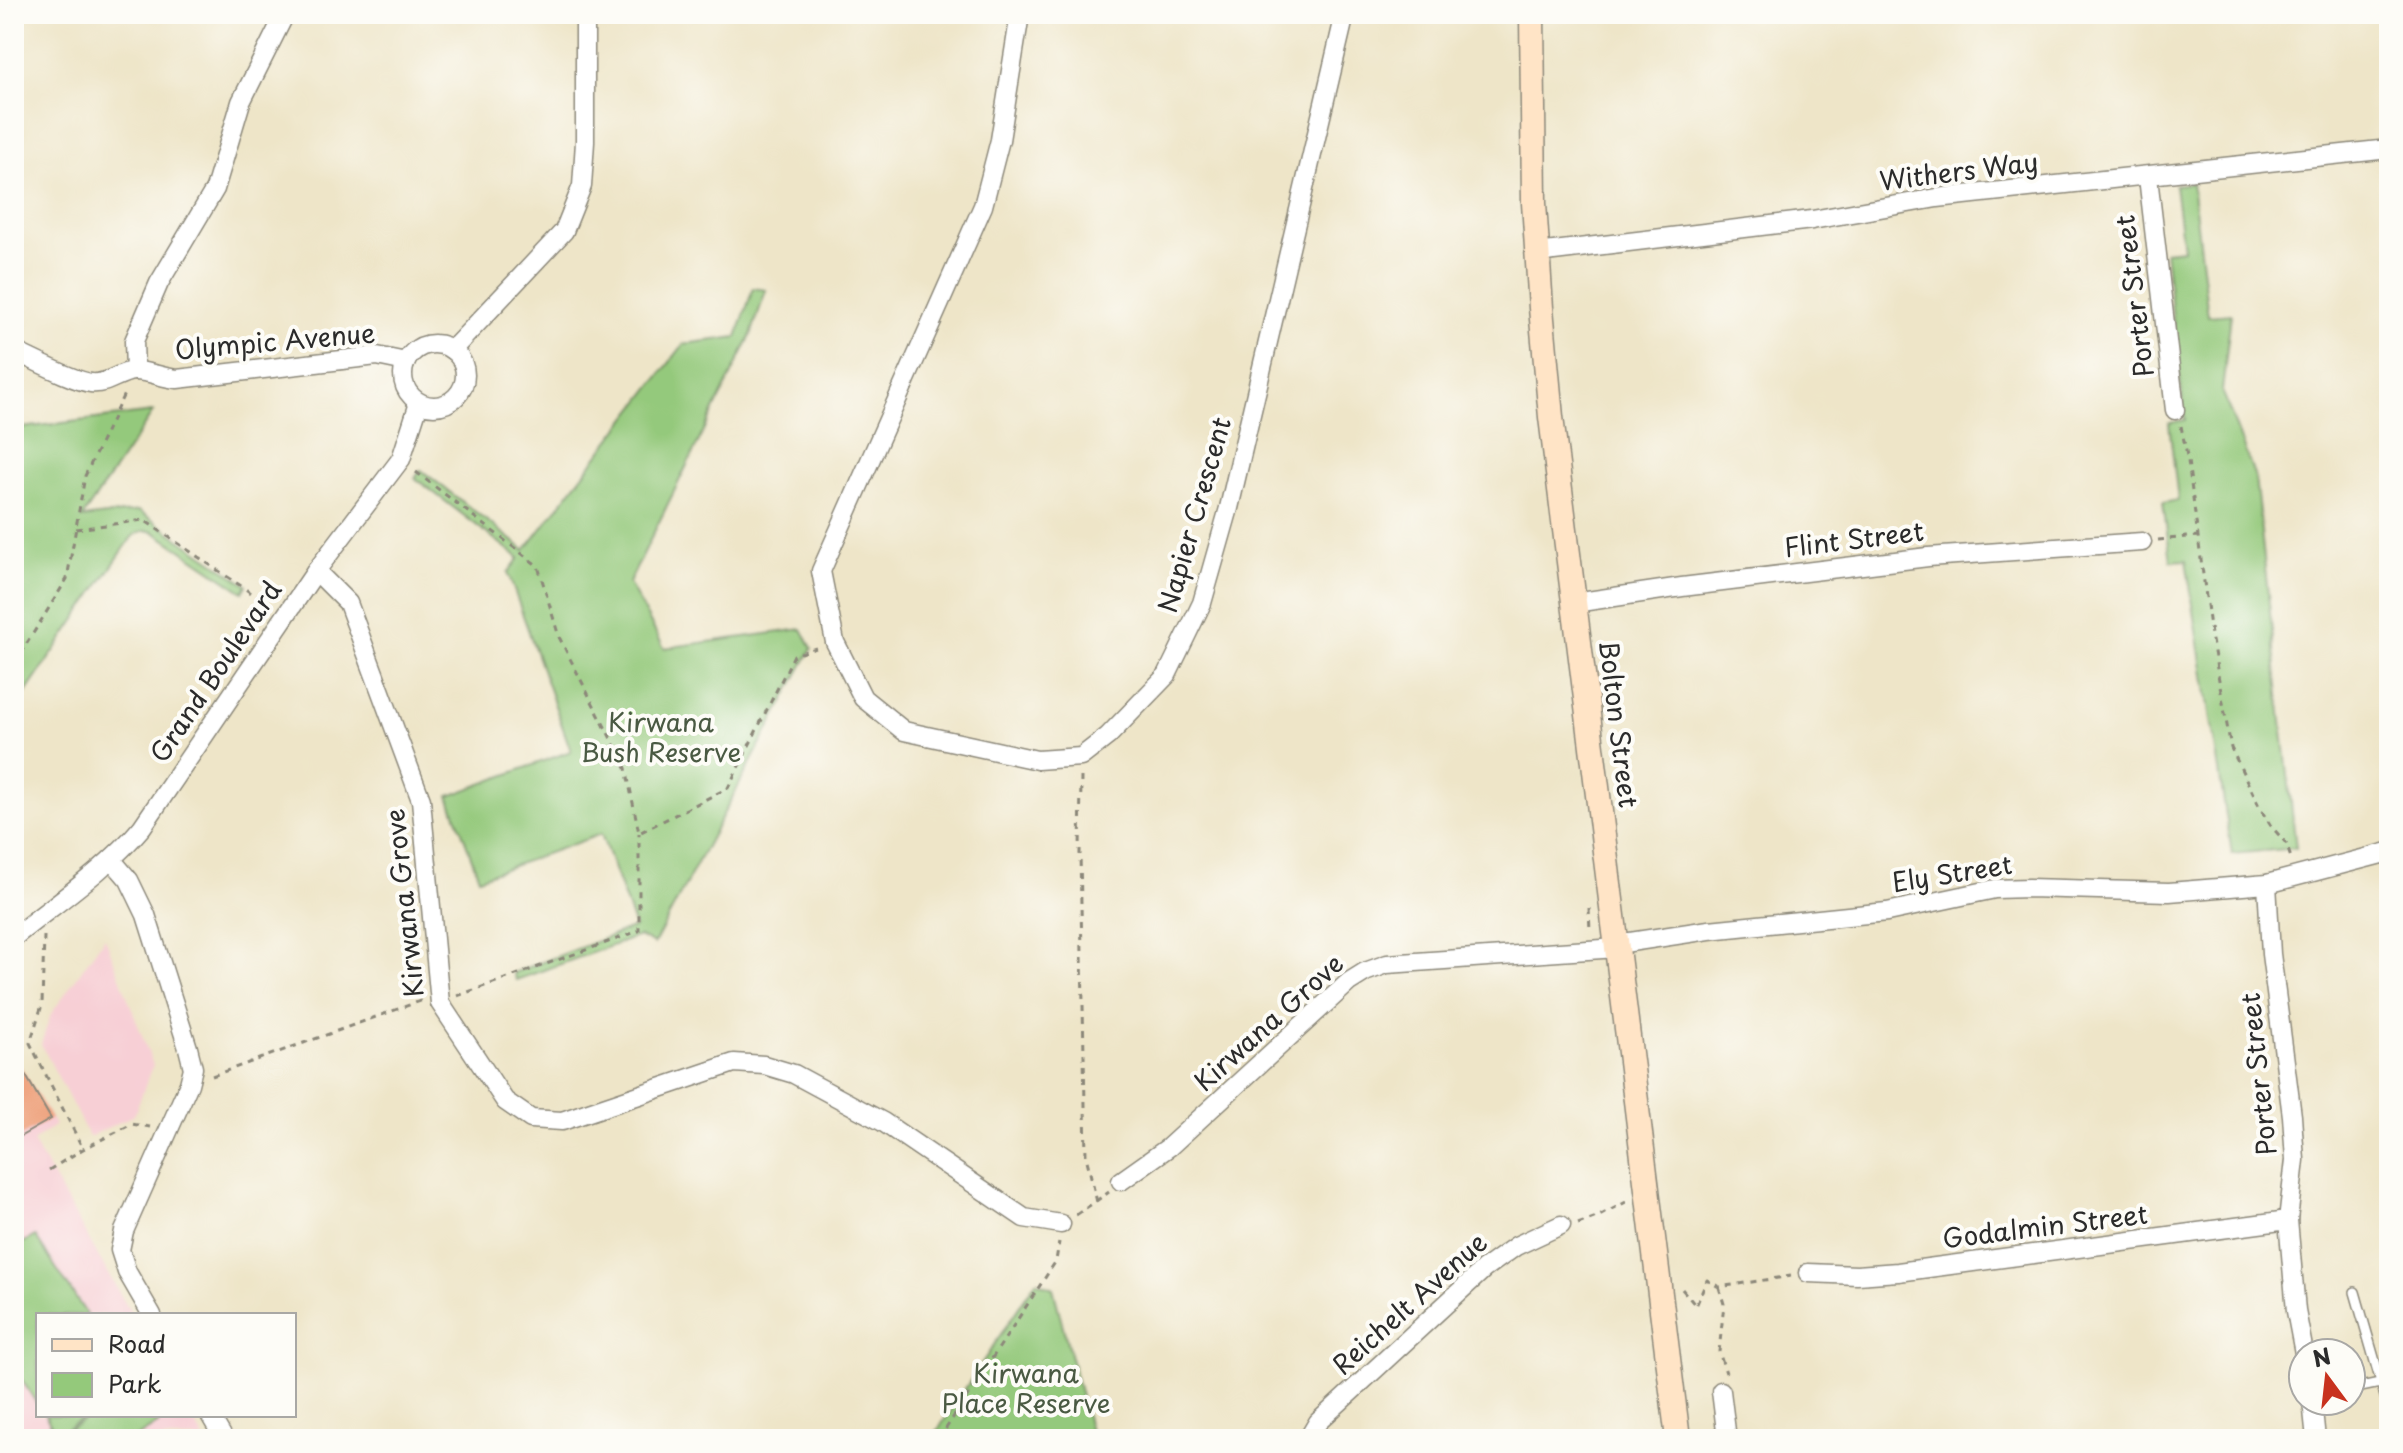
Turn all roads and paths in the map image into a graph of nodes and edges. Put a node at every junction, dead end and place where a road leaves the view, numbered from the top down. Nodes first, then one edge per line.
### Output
1 (285, 14) edge
2 (585, 14) edge
3 (1020, 14) edge
4 (1345, 14) edge
5 (1532, 14) edge
6 (2389, 149) edge
7 (2148, 177) junction
8 (1537, 253) junction
9 (452, 350) junction
10 (14, 351) edge
11 (406, 362) junction
12 (135, 371) junction
13 (419, 403) junction
14 (2175, 410) joint
15 (401, 459) junction
16 (75, 530) junction
17 (2198, 536) junction
18 (2142, 542) joint
19 (316, 571) junction
20 (1574, 603) junction
21 (286, 616) junction
22 (835, 642) junction
23 (14, 664) edge
24 (1081, 757) junction
25 (639, 833) junction
26 (2389, 852) edge
27 (111, 859) junction
28 (2297, 877) junction
29 (2267, 884) junction
30 (45, 912) junction
31 (14, 937) edge
32 (1617, 946) junction
33 (440, 1003) junction
34 (189, 1084) junction
35 (157, 1129) dead end
36 (83, 1149) junction
37 (49, 1170) dead end
38 (1121, 1181) joint
39 (1647, 1192) junction
40 (1097, 1202) junction
41 (2288, 1220) junction
42 (1061, 1224) junction
43 (1561, 1225) joint
44 (1655, 1266) junction
45 (1808, 1273) joint
46 (1719, 1287) junction
47 (2355, 1292) dead end
48 (151, 1313) edge
49 (2302, 1337) edge
50 (2380, 1383) junction
51 (2367, 1386) edge
52 (1721, 1391) joint
53 (2389, 1410) edge
54 (211, 1417) edge
55 (2314, 1417) edge
56 (224, 1439) edge
57 (939, 1439) edge
58 (1308, 1439) edge
59 (1678, 1439) edge
60 (1727, 1439) edge
61 (2316, 1439) edge

1 - 12 street
2 - 9 street
3 - 22 street
4 - 24 street, Napier Crescent
5 - 8 main road, Bolton Street
6 - 7 street, Withers Way
7 - 8 street, Withers Way
7 - 14 street, Porter Street
8 - 20 main road, Bolton Street
9 - 11 street
9 - 13 street
10 - 12 street, Olympic Avenue
11 - 12 street, Olympic Avenue
11 - 13 street
12 - 16 path
13 - 15 street, Grand Boulevard
14 - 17 path
15 - 19 street, Grand Boulevard
15 - 25 path
16 - 21 path
16 - 23 path
17 - 18 path
17 - 28 path
18 - 20 street, Flint Street
19 - 21 street, Grand Boulevard
19 - 33 street, Kirwana Grove
20 - 32 main road, Bolton Street
21 - 27 street, Grand Boulevard
22 - 24 street
22 - 25 path
24 - 40 path
25 - 33 path
26 - 28 street, Ely Street
27 - 30 street, Grand Boulevard
27 - 34 street
28 - 29 street, Ely Street
29 - 32 street, Ely Street
29 - 41 street, Porter Street
30 - 31 street, Grand Boulevard
30 - 36 path
32 - 38 street, Kirwana Grove
32 - 39 main road, Bolton Street
33 - 34 path
33 - 42 street, Kirwana Grove
34 - 48 street
35 - 36 path
36 - 37 path
38 - 40 path
39 - 43 path
39 - 44 main road, Bolton Street
40 - 42 path
41 - 45 street, Godalmin Street
41 - 49 street, Porter Street
42 - 57 path
43 - 58 street, Reichelt Avenue
44 - 46 path
44 - 59 main road, Bolton Street
45 - 46 path
46 - 52 path
47 - 50 lane
50 - 51 lane
50 - 53 lane
52 - 60 street
54 - 56 street
55 - 61 street

